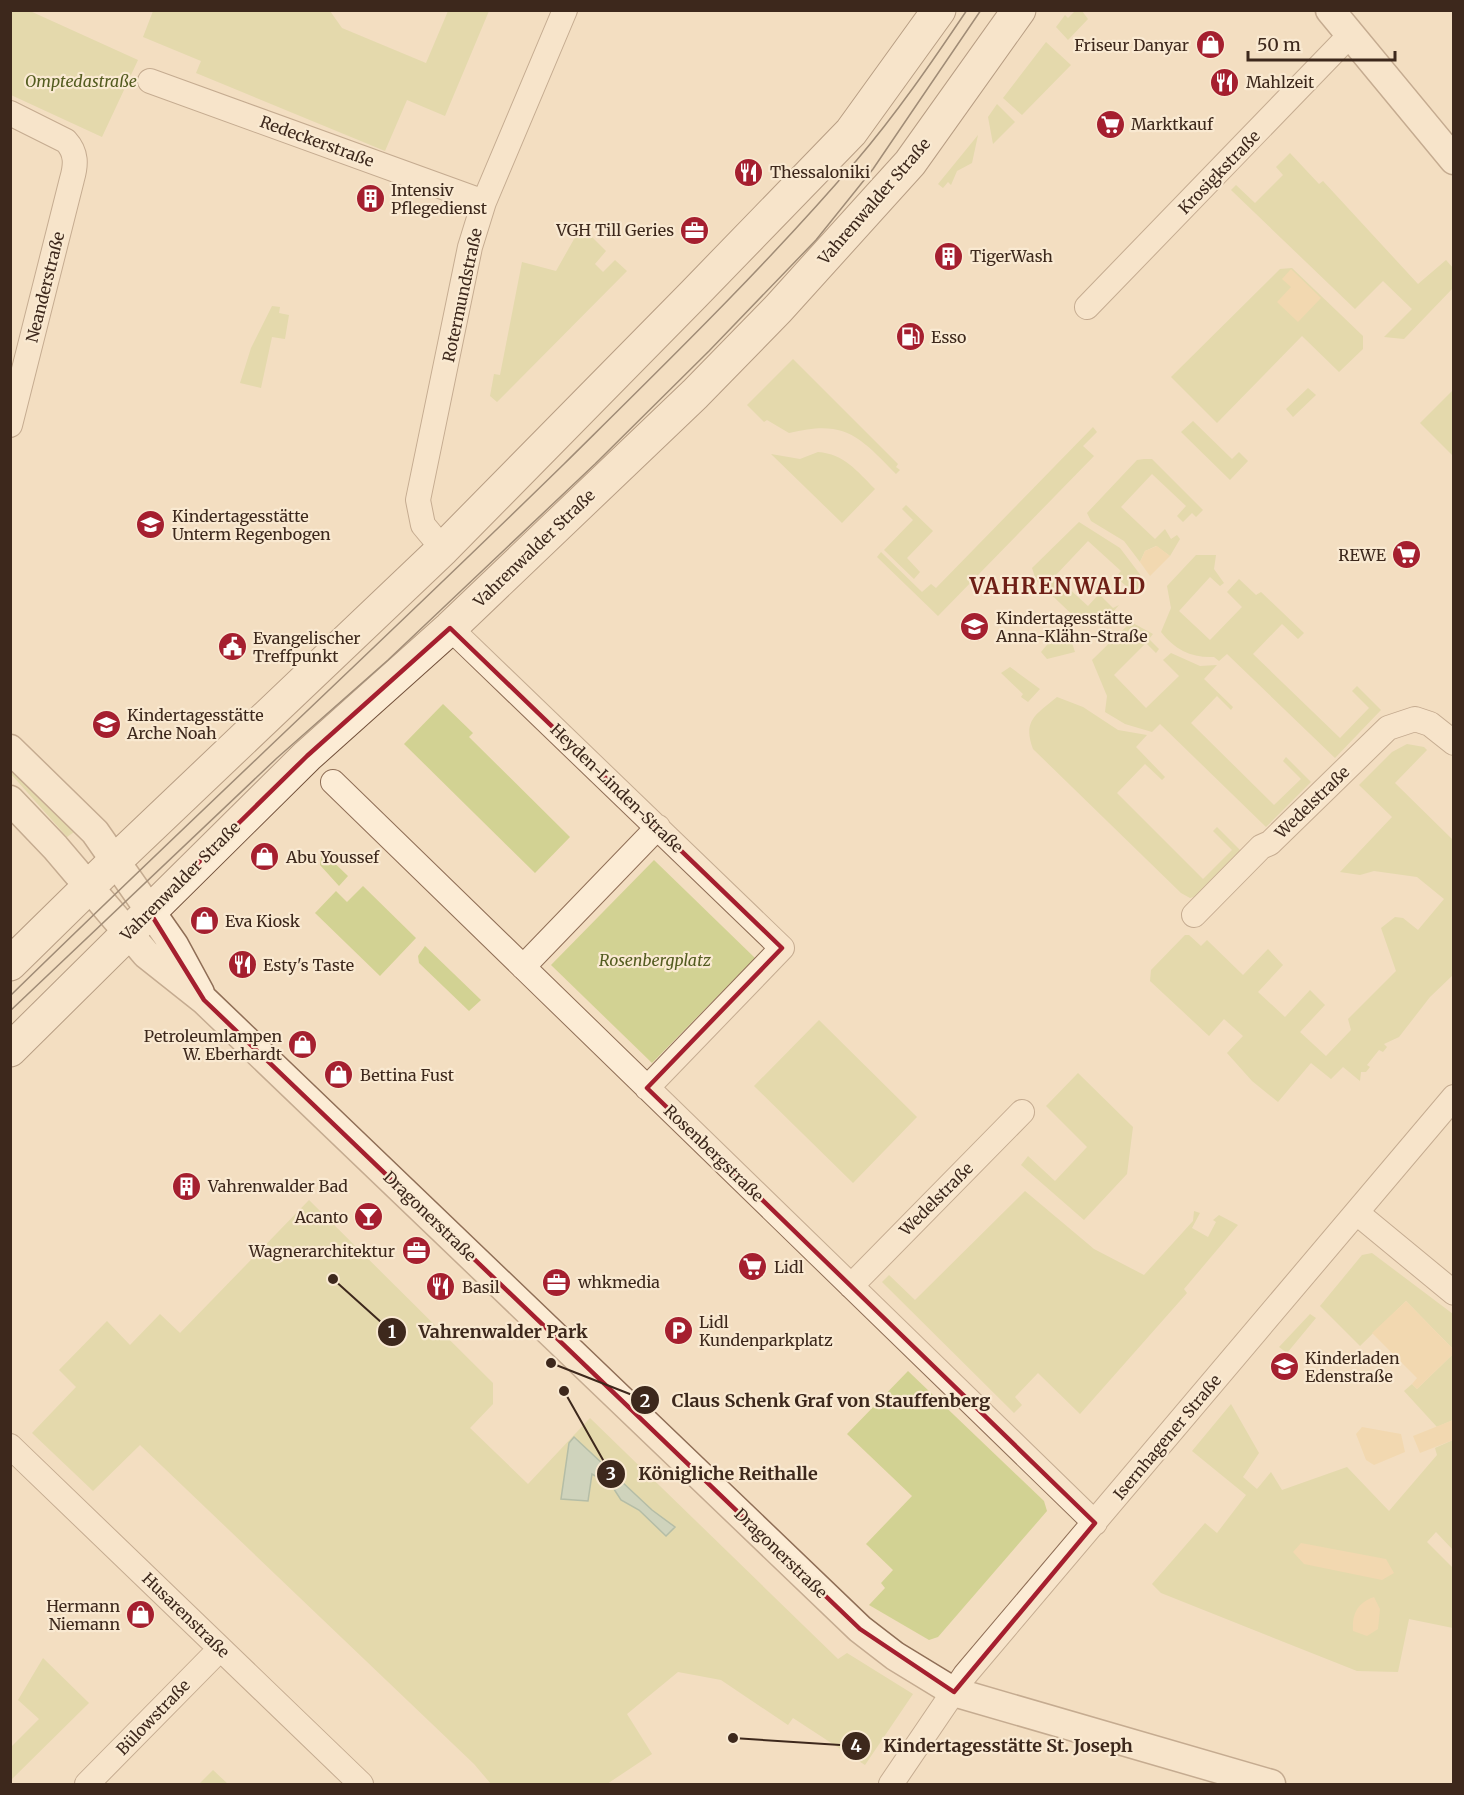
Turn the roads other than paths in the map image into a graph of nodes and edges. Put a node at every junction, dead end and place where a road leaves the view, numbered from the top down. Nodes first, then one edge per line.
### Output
1 (565, 10) edge
2 (939, 10) edge
3 (1019, 10) edge
4 (1330, 10) edge
5 (1350, 35) junction
6 (150, 81) dead end
7 (10, 113) edge
8 (1454, 160) edge
9 (484, 202) junction
10 (1087, 307) dead end
11 (10, 425) edge
12 (443, 549) junction
13 (450, 628) junction
14 (1448, 738) edge
15 (10, 750) edge
16 (333, 782) dead end
17 (10, 800) edge
18 (658, 827) junction
19 (115, 861) junction
20 (88, 886) junction
21 (1194, 915) dead end
22 (138, 922) junction
23 (10, 964) edge
24 (523, 967) junction
25 (10, 1050) edge
26 (647, 1088) junction
27 (1454, 1097) edge
28 (1022, 1112) dead end
29 (1357, 1214) junction
30 (851, 1286) junction
31 (1454, 1293) edge
32 (12, 1451) edge
33 (1095, 1523) junction
34 (220, 1649) junction
35 (954, 1692) junction
36 (347, 1780) edge
37 (87, 1785) edge
38 (891, 1785) edge
39 (1271, 1785) edge

1 - 9 street, Rotermundstraße
2 - 12 main road
3 - 13 main road, Vahrenwalder Straße
4 - 5 street
5 - 8 street
5 - 10 street, Krosigkstraße
6 - 9 street, Redeckerstraße
7 - 11 street, Neanderstraße
9 - 12 street, Rotermundstraße
12 - 19 main road
13 - 18 street, Heyden-Linden-Straße
13 - 22 main road, Vahrenwalder Straße
14 - 21 street, Wedelstraße
15 - 19 street, Dragonerstraße
16 - 24 street, Rosenbergstraße
17 - 20 street, Dragonerstraße
18 - 24 street
18 - 26 street, Heyden-Linden-Straße
19 - 20 main road
19 - 22 street, Dragonerstraße
20 - 22 street, Dragonerstraße
20 - 23 main road
22 - 25 main road, Vahrenwalder Straße
22 - 35 street, Dragonerstraße
24 - 26 street, Rosenbergstraße
26 - 30 street, Rosenbergstraße
27 - 29 street, Isernhagener Straße
28 - 30 street, Wedelstraße
29 - 31 street
29 - 33 street, Isernhagener Straße
30 - 33 street, Rosenbergstraße
32 - 34 street, Husarenstraße
33 - 35 street, Isernhagener Straße
34 - 36 street, Husarenstraße
34 - 37 street, Bülowstraße
35 - 38 street, Isernhagener Straße
35 - 39 street, Dragonerstraße

